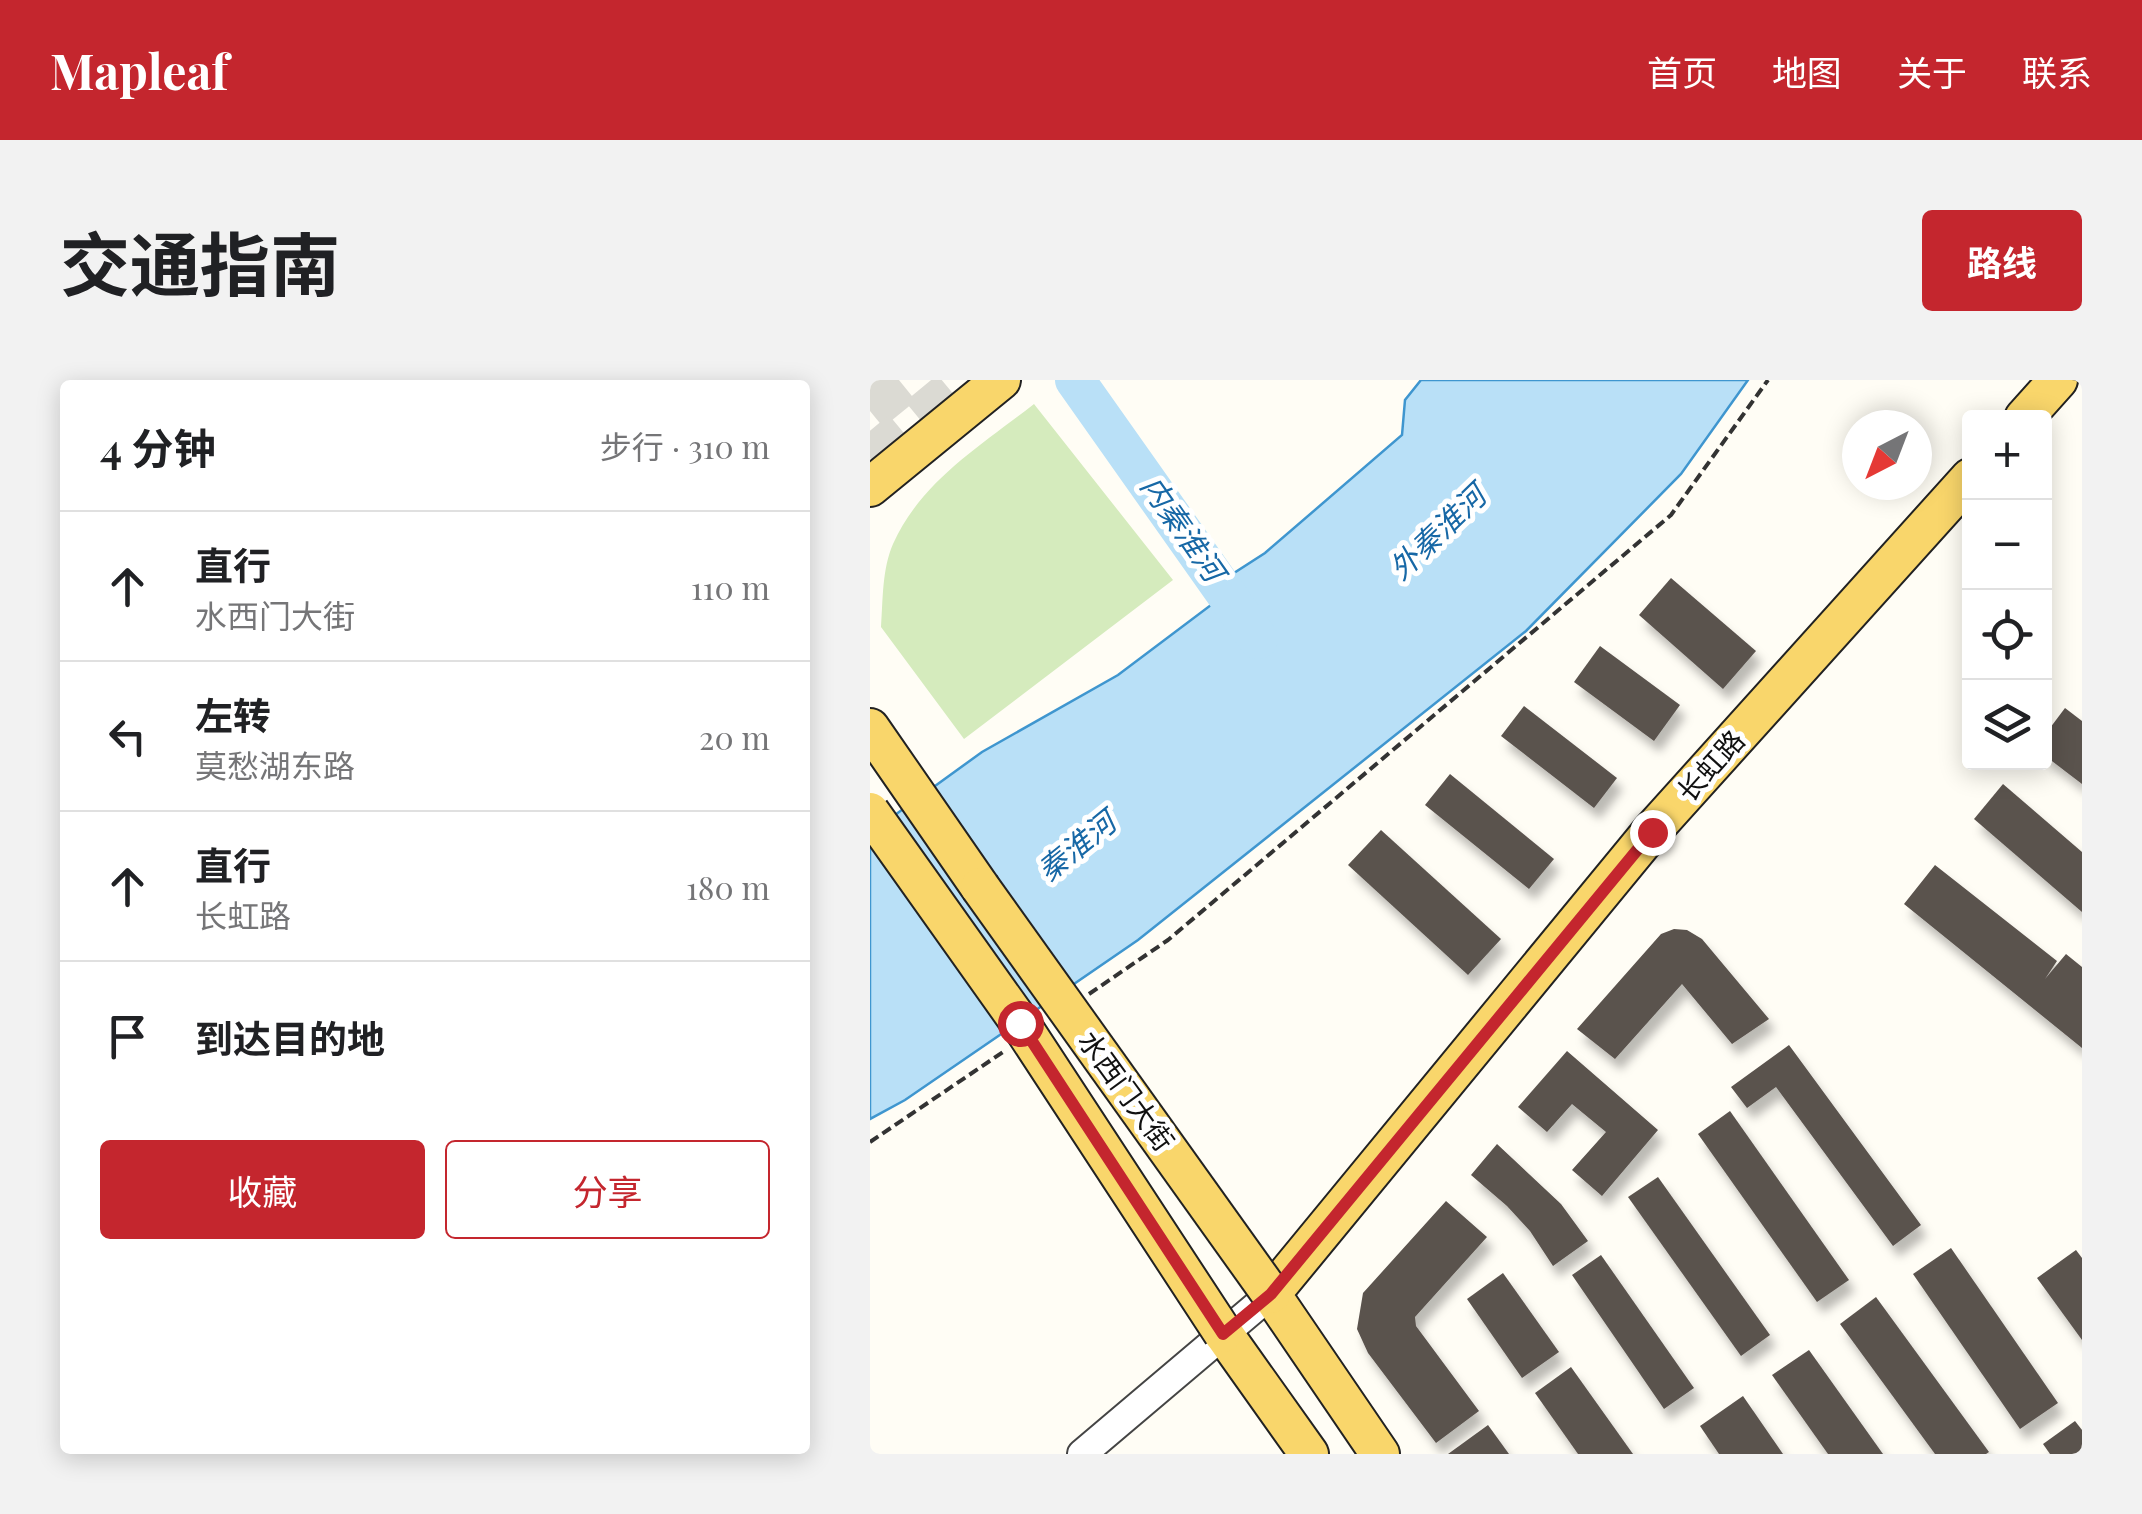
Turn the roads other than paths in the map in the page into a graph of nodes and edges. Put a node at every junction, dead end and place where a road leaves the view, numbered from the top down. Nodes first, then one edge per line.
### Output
1 (2058, 380) edge
2 (995, 384) edge
3 (2031, 410) edge
4 (870, 487) edge
5 (1962, 487) edge
6 (870, 728) edge
7 (870, 812) edge
8 (1271, 1294) junction
9 (1223, 1334) junction
10 (1082, 1454) edge
11 (1309, 1454) edge
12 (1380, 1454) edge

1 - 3 main road
2 - 4 main road
5 - 8 main road, 长虹路
6 - 8 main road, 水西门大街, bridge
7 - 9 main road, 水西门大街, bridge
8 - 9 street
8 - 12 main road, 水西门大街
9 - 10 street
9 - 11 main road, 水西门大街

